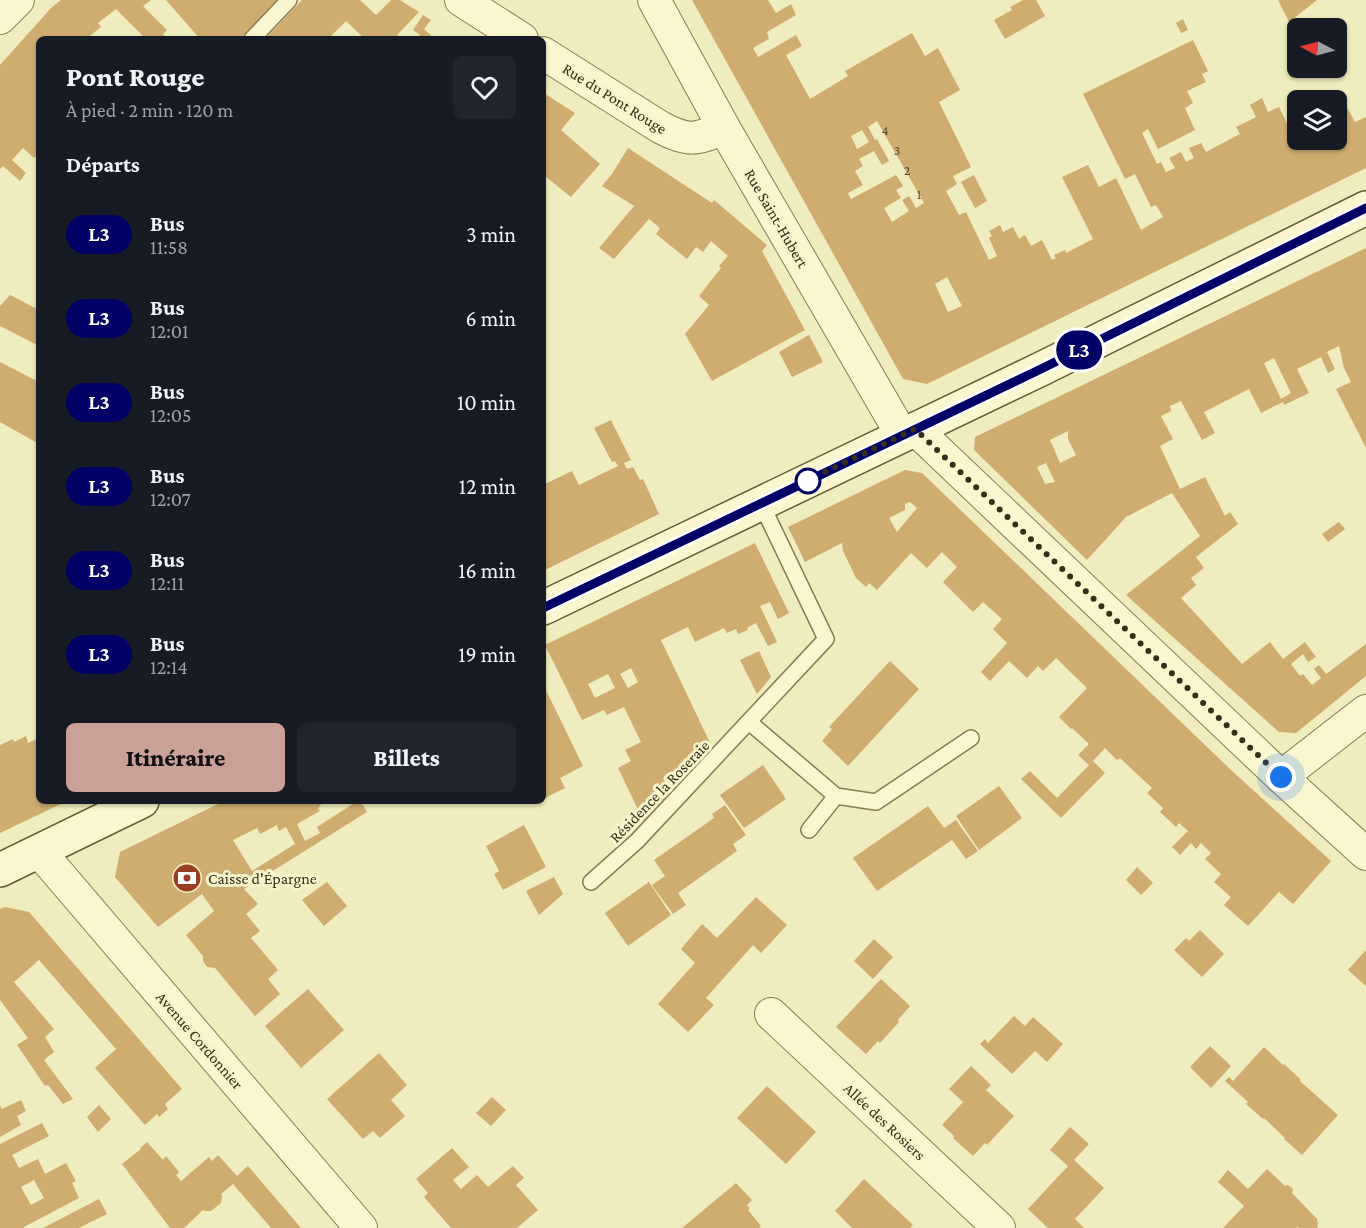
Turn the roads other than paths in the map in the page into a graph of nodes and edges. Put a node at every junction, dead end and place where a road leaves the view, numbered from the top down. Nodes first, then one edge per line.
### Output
1 (18, 0) edge
2 (289, 0) edge
3 (461, 0) edge
4 (654, 0) edge
5 (0, 18) edge
6 (255, 36) edge
7 (517, 36) edge
8 (546, 55) edge
9 (724, 128) junction
10 (1366, 208) edge
11 (908, 432) junction
12 (761, 503) junction
13 (546, 607) edge
14 (1366, 711) edge
15 (750, 722) junction
16 (971, 738) dead end
17 (1281, 777) junction
18 (836, 796) junction
19 (136, 804) edge
20 (809, 830) dead end
21 (39, 851) junction
22 (1366, 854) edge
23 (0, 870) edge
24 (591, 882) dead end
25 (771, 1014) dead end
26 (361, 1228) edge
27 (999, 1228) edge

1 - 5 street
2 - 6 lane
3 - 7 street
4 - 9 street, Rue Saint-Hubert
8 - 9 street, Rue du Pont Rouge
9 - 11 street, Rue Saint-Hubert
10 - 11 main road
11 - 12 main road
11 - 17 street, Rue Saint-Hubert
12 - 13 main road
12 - 15 lane, Résidence la Roseraie
14 - 17 street
15 - 18 lane
15 - 24 lane, Résidence la Roseraie
16 - 18 lane
17 - 22 street, Rue Saint-Hubert
18 - 20 lane
19 - 21 main road
21 - 23 main road
21 - 26 street, Avenue Cordonnier
25 - 27 street, Allée des Rosiers

